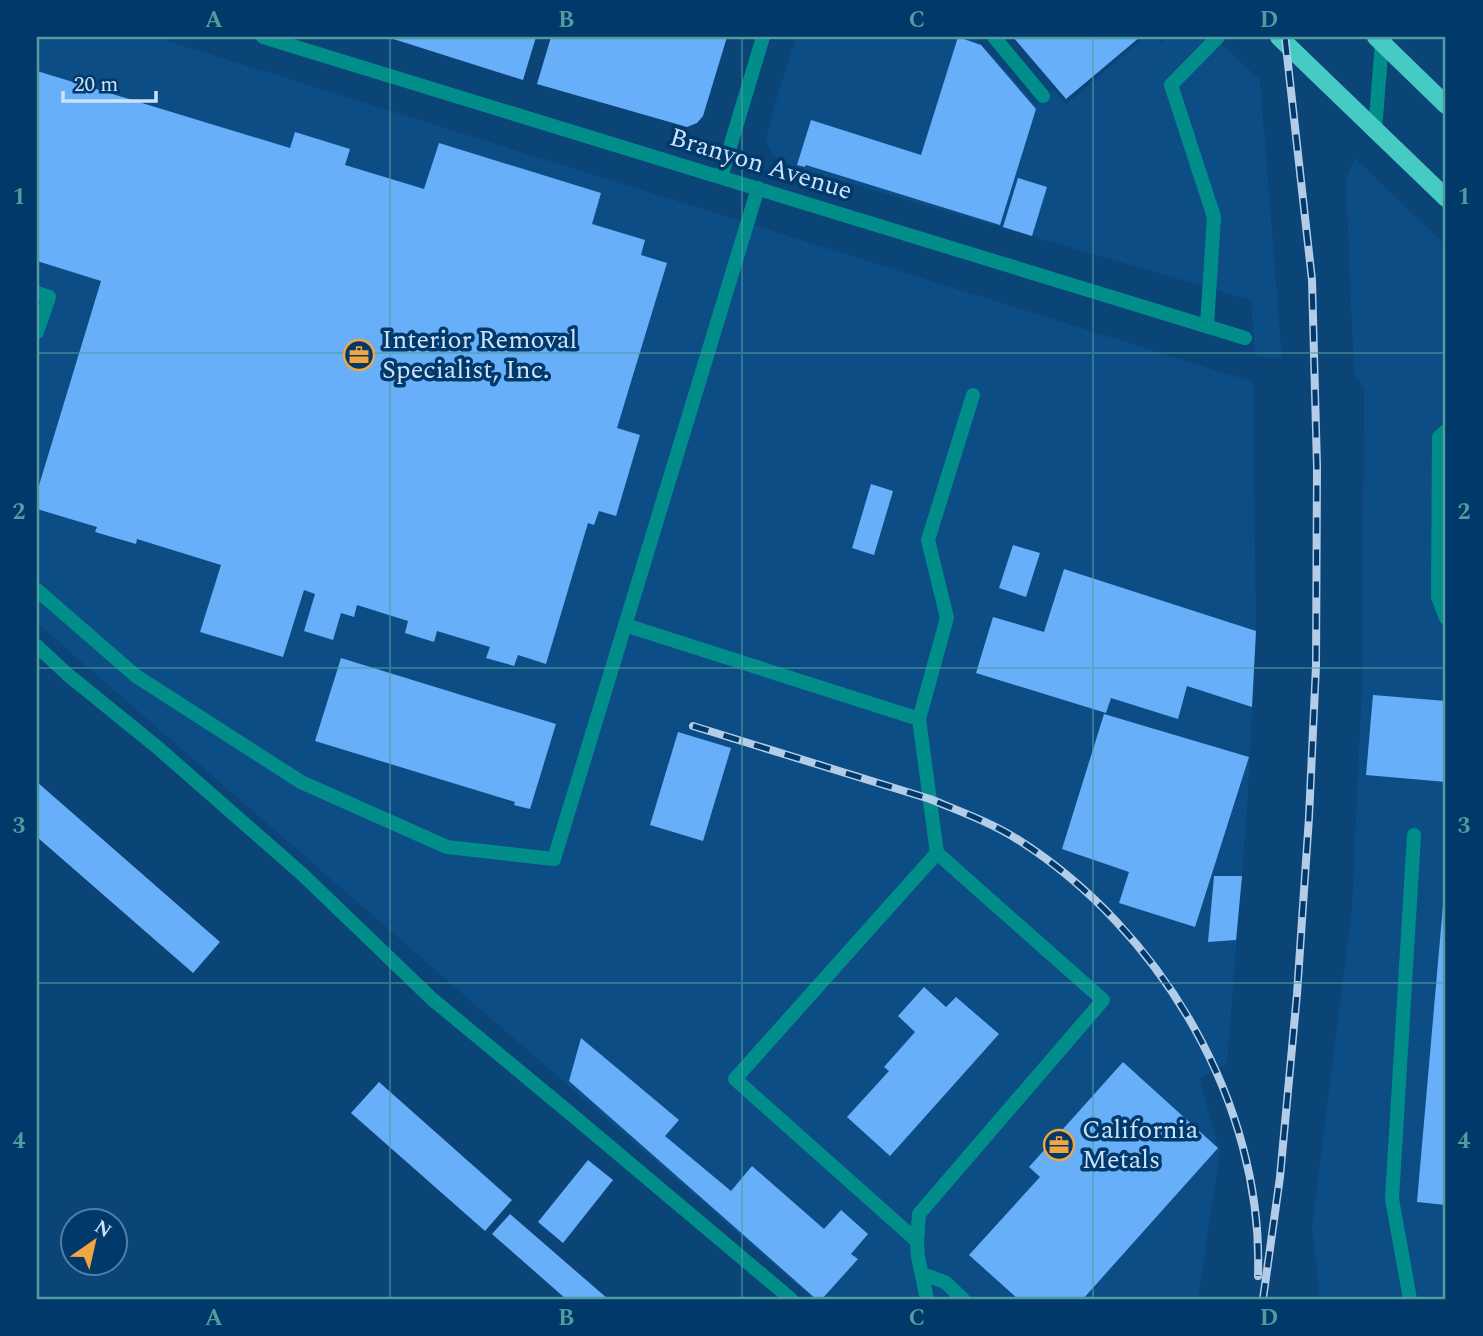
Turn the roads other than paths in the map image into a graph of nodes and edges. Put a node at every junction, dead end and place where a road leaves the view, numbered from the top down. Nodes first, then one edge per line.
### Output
1 (263, 37) edge
2 (319, 37) edge
3 (763, 37) edge
4 (994, 37) edge
5 (1218, 37) edge
6 (1279, 37) edge
7 (1382, 39) edge
8 (314, 53) junction
9 (1043, 96) dead end
10 (1446, 105) edge
11 (1375, 130) junction
12 (720, 177) junction
13 (758, 188) junction
14 (1446, 198) edge
15 (37, 293) edge
16 (1207, 325) junction
17 (37, 332) edge
18 (1245, 338) dead end
19 (973, 395) dead end
20 (1446, 430) edge
21 (37, 590) edge
22 (1446, 618) edge
23 (625, 625) junction
24 (37, 646) edge
25 (919, 719) junction
26 (1414, 835) dead end
27 (937, 853) junction
28 (917, 1241) junction
29 (922, 1275) junction
30 (791, 1299) edge
31 (928, 1299) edge
32 (963, 1299) edge
33 (1410, 1299) edge

1 - 8 street, Branyon Avenue
2 - 8 street
3 - 12 street
4 - 9 street
5 - 16 street
6 - 11 main road
7 - 10 main road
7 - 11 street
8 - 12 street, Branyon Avenue
11 - 14 main road
12 - 13 street, Branyon Avenue
13 - 16 street, Branyon Avenue
13 - 23 street
15 - 17 street
16 - 18 street, Branyon Avenue
19 - 25 street
20 - 22 street
21 - 23 street
23 - 25 street
24 - 30 street
25 - 27 street
26 - 33 street
27 - 28 street
27 - 28 street
28 - 29 street
29 - 31 street
29 - 32 street

